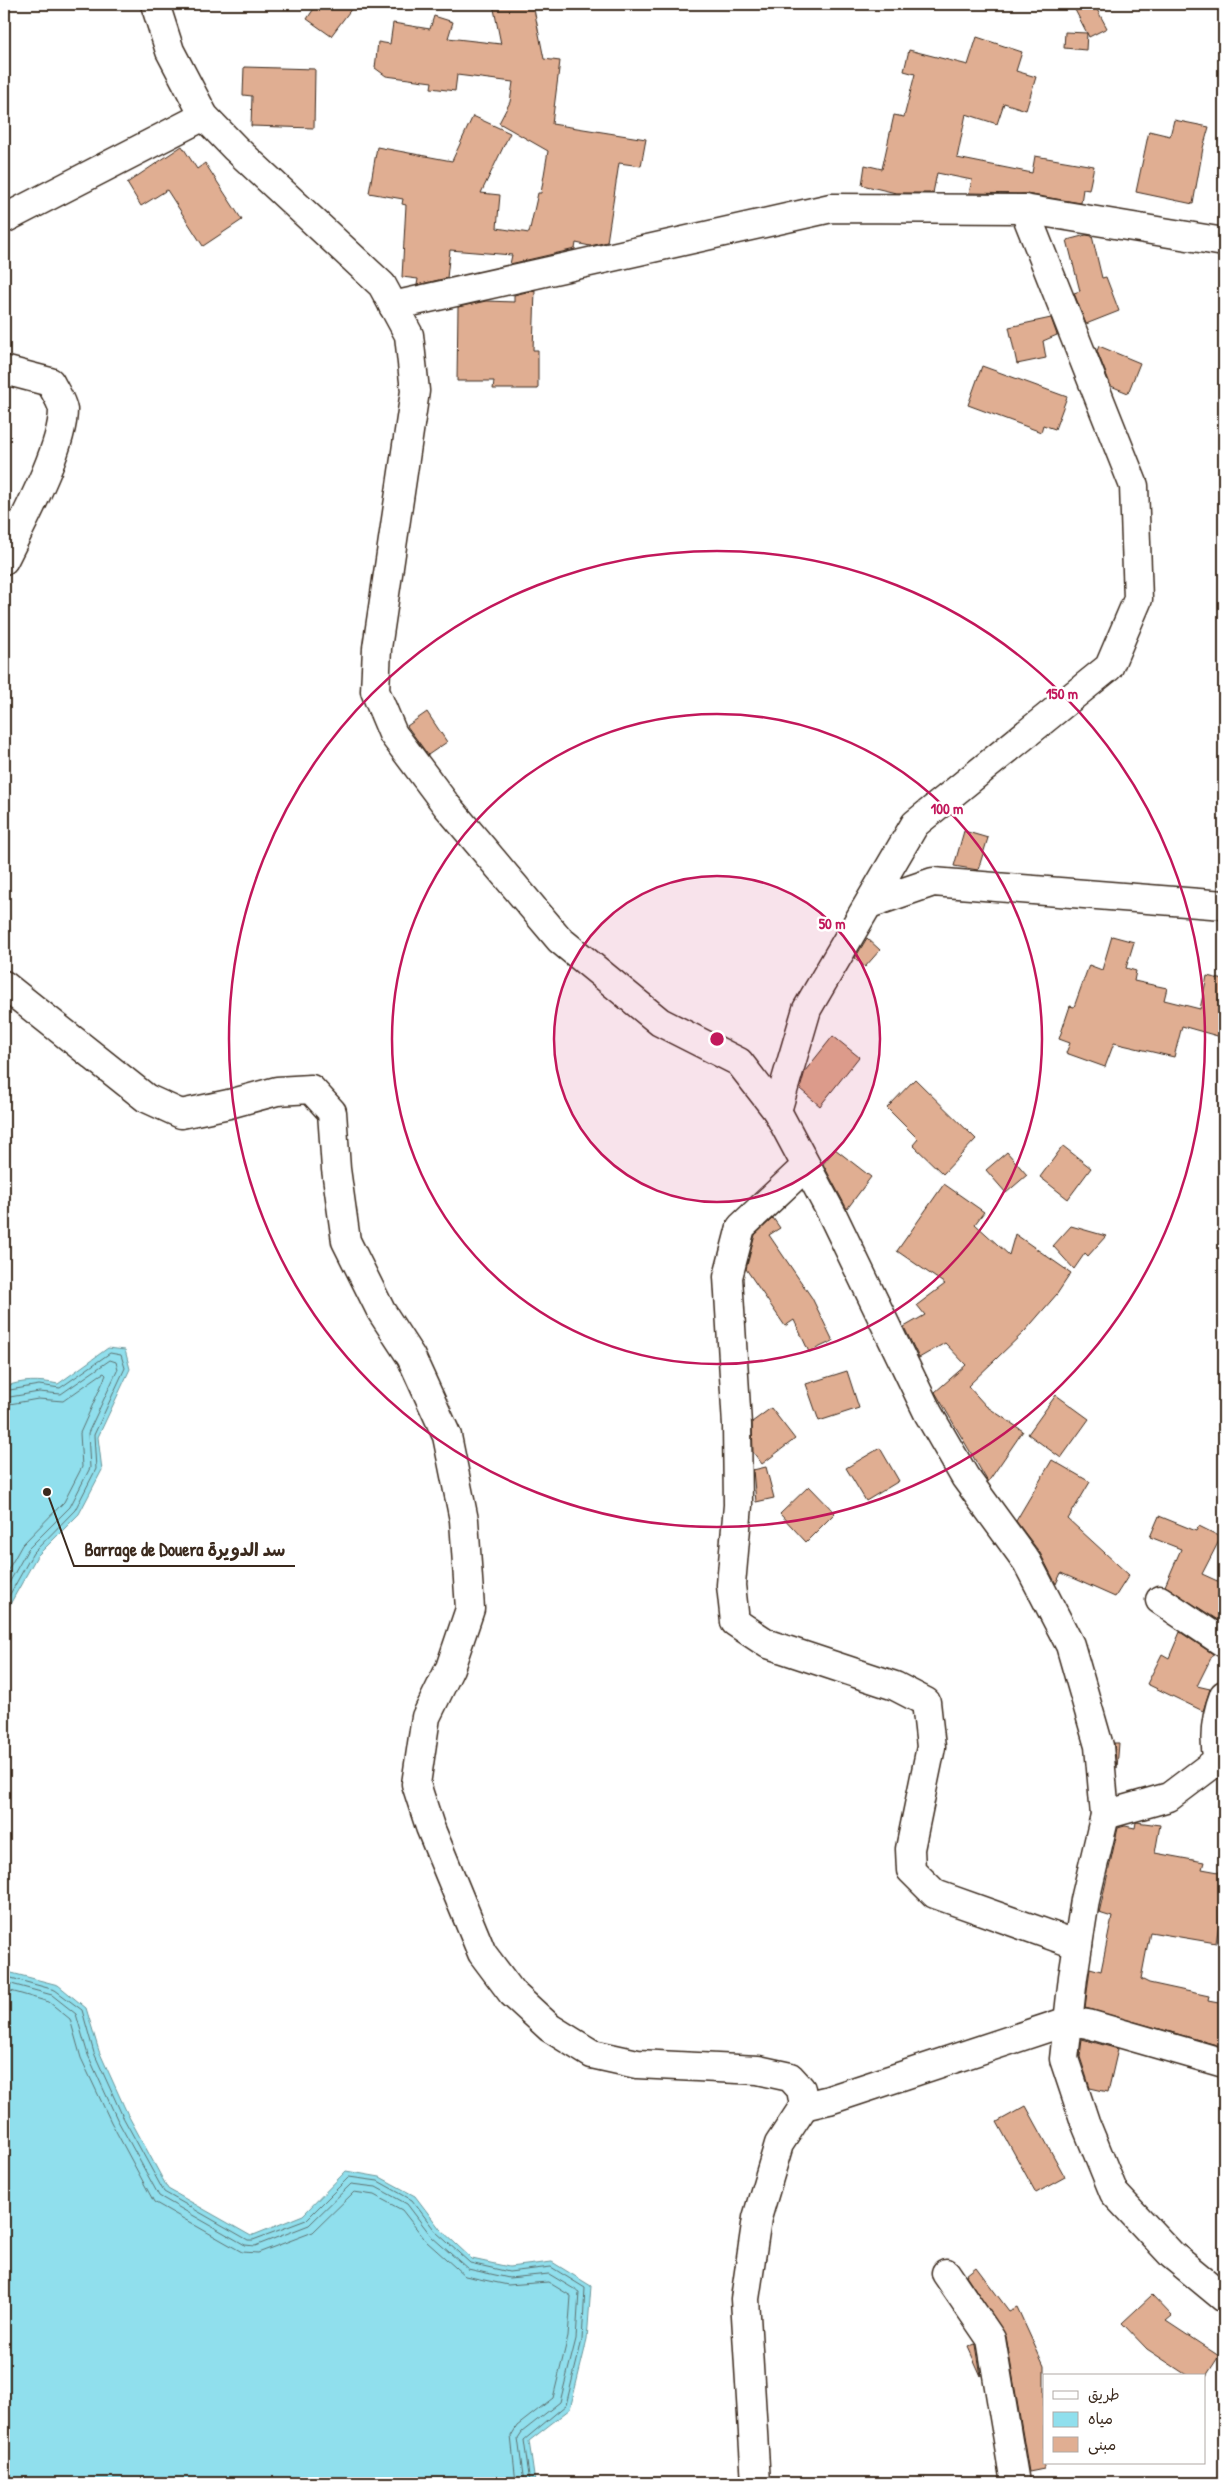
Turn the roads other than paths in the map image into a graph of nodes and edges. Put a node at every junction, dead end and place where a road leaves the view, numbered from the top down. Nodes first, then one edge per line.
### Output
1 (154, 4) edge
2 (204, 116) junction
3 (1024, 209) junction
4 (4, 220) edge
5 (1224, 242) edge
6 (393, 306) junction
7 (4, 370) edge
8 (4, 560) edge
9 (869, 904) junction
10 (1224, 905) edge
11 (4, 985) edge
12 (777, 1111) junction
13 (806, 1166) junction
14 (1160, 1600) dead end
15 (1224, 1642) edge
16 (1224, 1695) edge
17 (1221, 1760) edge
18 (1106, 1815) junction
19 (1078, 1945) junction
20 (1068, 2021) junction
21 (1224, 2063) edge
22 (804, 2106) junction
23 (946, 2273) dead end
24 (1224, 2298) edge
25 (756, 2483) edge
26 (1015, 2483) edge

1 - 2 street
2 - 4 street
2 - 6 street
3 - 5 street
3 - 6 street
3 - 9 street
6 - 12 street
7 - 8 street
9 - 10 street
9 - 12 street
11 - 22 street
12 - 13 street
13 - 18 street
13 - 19 street
14 - 15 street
16 - 17 street
17 - 18 street
18 - 19 street
19 - 20 street
20 - 21 street
20 - 22 street
20 - 24 street
22 - 25 street
23 - 26 street

